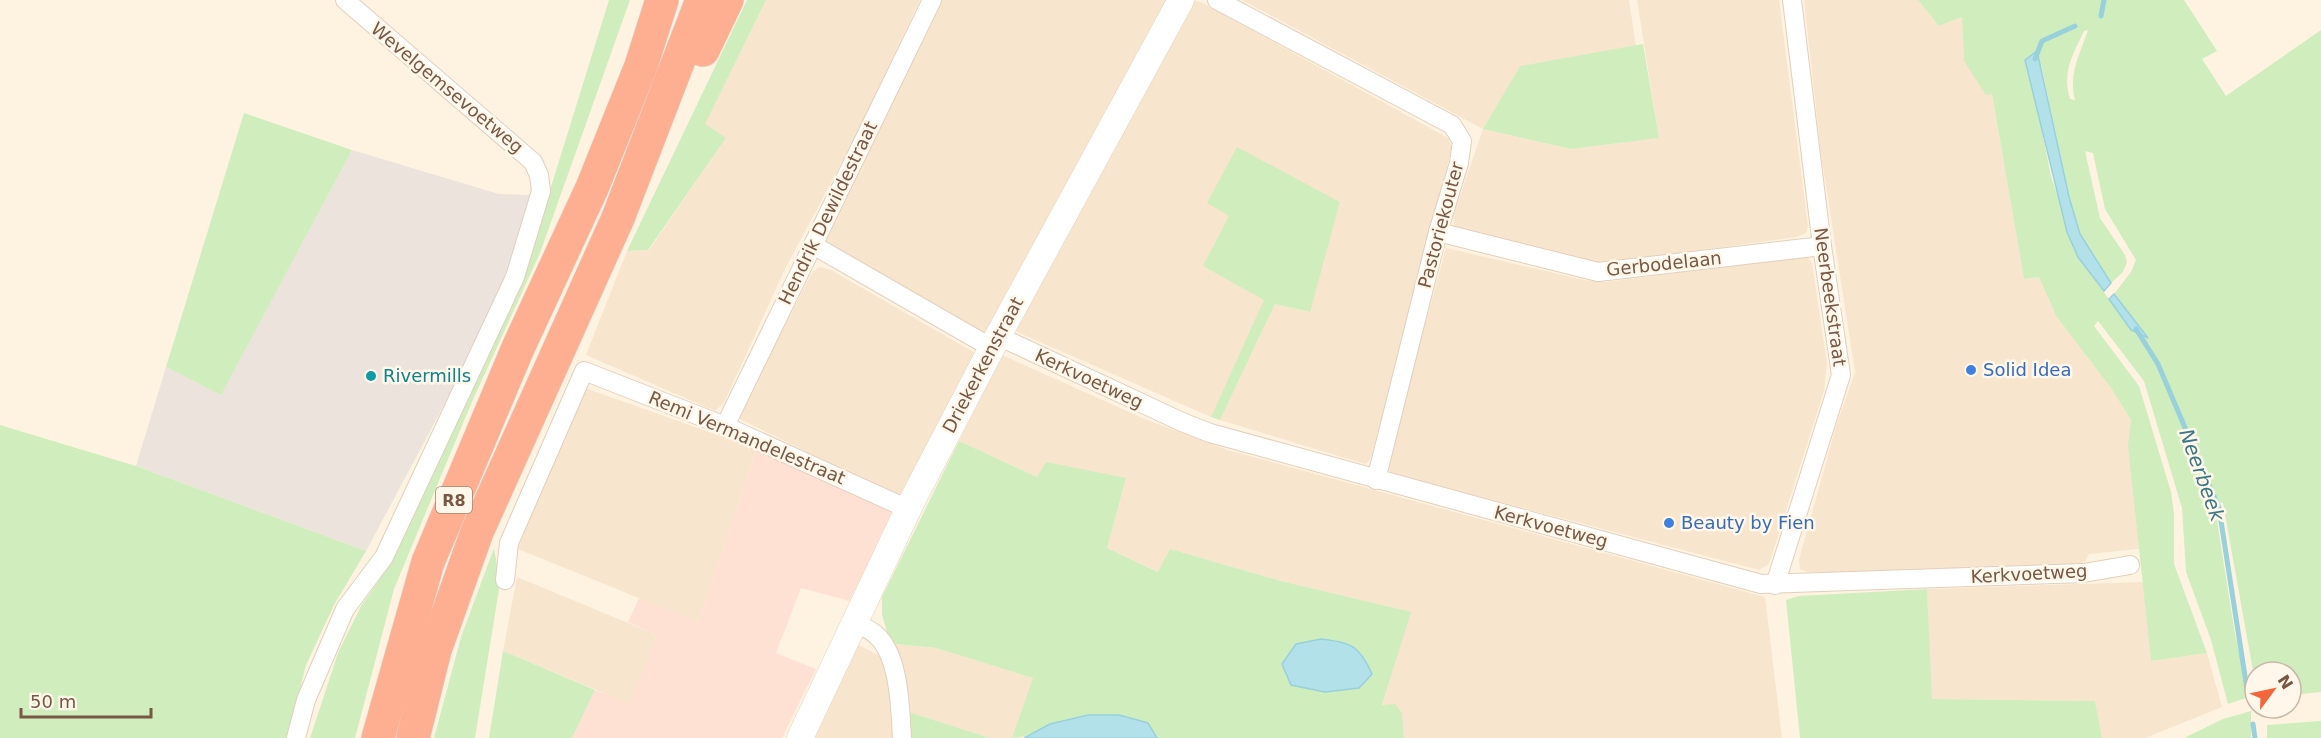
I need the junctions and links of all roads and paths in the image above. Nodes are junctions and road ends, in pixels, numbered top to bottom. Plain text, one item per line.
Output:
1 (345, 0) edge
2 (662, 0) edge
3 (702, 0) edge
4 (727, 0) edge
5 (932, 0) edge
6 (1180, 0) edge
7 (1217, 0) edge
8 (1792, 0) edge
9 (677, 70) junction
10 (1438, 232) junction
11 (813, 245) junction
12 (1822, 246) junction
13 (995, 342) junction
14 (725, 426) junction
15 (1376, 480) junction
16 (908, 509) junction
17 (2130, 565) dead end
18 (505, 580) dead end
19 (1775, 585) junction
20 (855, 622) junction
21 (296, 738) edge
22 (378, 738) edge
23 (413, 738) edge
24 (800, 738) edge
25 (902, 738) edge

1 - 21 street, Wevelgemsevoetweg
2 - 22 highway, R8
3 - 9 highway, R8
4 - 9 highway
5 - 11 street, Hendrik Dewildestraat
6 - 13 street, Driekerkenstraat
7 - 10 street, Pastoriekouter
8 - 12 street, Neerbeekstraat
9 - 23 highway, R8
10 - 12 street, Gerbodelaan
10 - 15 street, Pastoriekouter
11 - 13 street, Kerkvoetweg
11 - 14 street, Hendrik Dewildestraat
12 - 19 street, Neerbeekstraat
13 - 15 street, Kerkvoetweg
13 - 16 street, Driekerkenstraat
14 - 16 street, Remi Vermandelestraat
14 - 18 street, Remi Vermandelestraat
15 - 19 street, Kerkvoetweg
16 - 20 street, Driekerkenstraat
17 - 19 street, Kerkvoetweg
20 - 24 street, Driekerkenstraat
20 - 25 street

